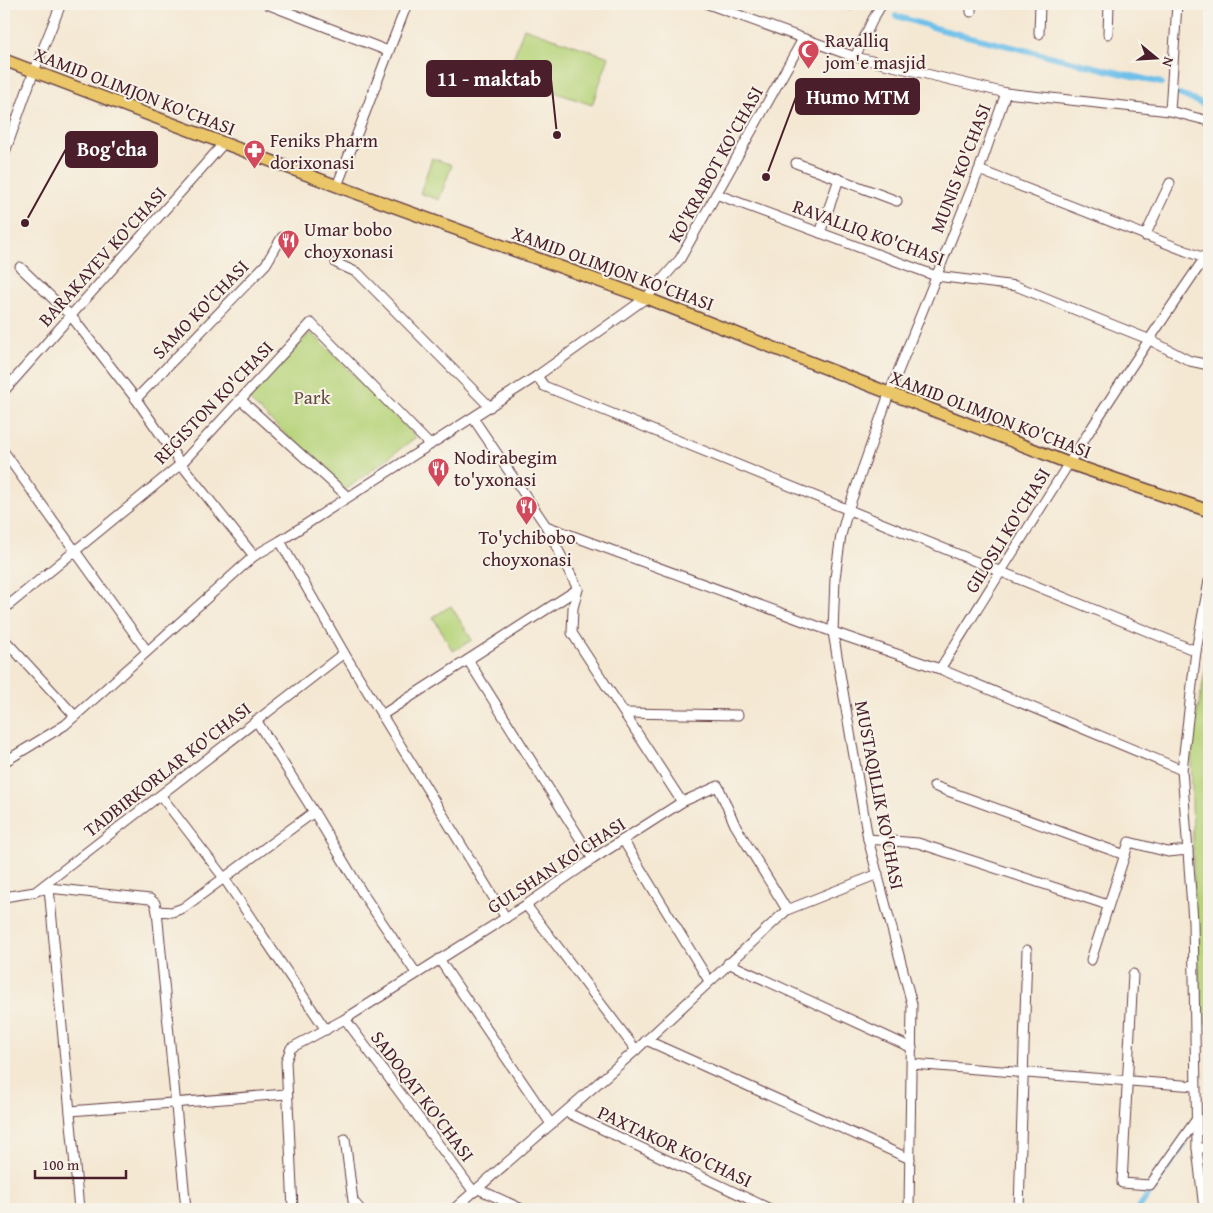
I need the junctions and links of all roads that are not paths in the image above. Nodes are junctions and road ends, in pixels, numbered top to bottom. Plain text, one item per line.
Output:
1 (61, 4) edge
2 (267, 4) edge
3 (407, 4) edge
4 (708, 4) edge
5 (882, 4) edge
6 (1040, 4) edge
7 (1110, 4) edge
8 (1177, 4) edge
9 (1039, 34) dead end
10 (1108, 34) dead end
11 (802, 39) junction
12 (388, 51) junction
13 (856, 56) junction
14 (4, 60) edge
15 (34, 71) junction
16 (1006, 93) junction
17 (1170, 111) junction
18 (1209, 121) edge
19 (224, 143) junction
20 (4, 155) edge
21 (796, 163) dead end
22 (979, 170) junction
23 (838, 179) junction
24 (1170, 182) dead end
25 (337, 186) junction
26 (716, 194) junction
27 (897, 201) dead end
28 (820, 233) junction
29 (1146, 236) junction
30 (282, 237) dead end
31 (1207, 260) edge
32 (336, 263) dead end
33 (20, 267) dead end
34 (936, 276) junction
35 (646, 298) junction
36 (71, 316) junction
37 (1148, 339) junction
38 (1209, 365) edge
39 (537, 376) junction
40 (4, 391) edge
41 (889, 394) junction
42 (136, 399) junction
43 (240, 400) junction
44 (490, 407) junction
45 (473, 418) junction
46 (430, 445) junction
47 (4, 452) edge
48 (1068, 463) junction
49 (181, 464) junction
50 (348, 497) junction
51 (848, 510) junction
52 (1209, 511) edge
53 (546, 526) junction
54 (280, 541) junction
55 (75, 550) junction
56 (254, 556) junction
57 (1001, 571) junction
58 (1209, 580) edge
59 (578, 589) junction
60 (4, 609) edge
61 (833, 632) junction
62 (4, 639) edge
63 (147, 651) junction
64 (1196, 651) junction
65 (344, 653) junction
66 (468, 660) junction
67 (940, 670) junction
68 (625, 713) junction
69 (382, 715) junction
70 (738, 715) dead end
71 (75, 716) junction
72 (256, 720) junction
73 (4, 762) edge
74 (1182, 770) junction
75 (934, 786) dead end
76 (161, 796) junction
77 (682, 802) junction
78 (314, 812) junction
79 (868, 839) junction
80 (623, 840) junction
81 (1188, 850) junction
82 (1125, 855) junction
83 (593, 859) junction
84 (878, 874) junction
85 (224, 878) junction
86 (49, 888) junction
87 (34, 892) junction
88 (4, 897) edge
89 (1108, 905) junction
90 (526, 906) junction
91 (787, 910) junction
92 (158, 911) junction
93 (506, 918) junction
94 (1027, 950) dead end
95 (439, 959) junction
96 (1091, 960) dead end
97 (728, 963) junction
98 (416, 973) junction
99 (1133, 974) dead end
100 (709, 981) junction
101 (345, 1019) junction
102 (326, 1030) junction
103 (646, 1040) junction
104 (912, 1048) junction
105 (636, 1050) junction
106 (912, 1064) junction
107 (1024, 1073) junction
108 (1127, 1081) junction
109 (1195, 1086) junction
110 (286, 1094) junction
111 (177, 1102) junction
112 (70, 1111) junction
113 (566, 1112) junction
114 (1196, 1120) junction
115 (551, 1124) junction
116 (345, 1139) dead end
117 (1197, 1148) junction
118 (1209, 1149) edge
119 (910, 1159) junction
120 (476, 1191) junction
121 (79, 1209) edge
122 (186, 1209) edge
123 (293, 1209) edge
124 (360, 1209) edge
125 (454, 1209) edge
126 (522, 1209) edge
127 (770, 1209) edge
128 (909, 1209) edge
129 (1019, 1209) edge
130 (1204, 1209) edge

1 - 15 street
2 - 12 street
3 - 12 street
4 - 11 street
5 - 13 street
6 - 9 street
7 - 10 street
8 - 17 street
11 - 13 street
11 - 26 street, KO'KRABOT KO'CHASI
12 - 25 street
13 - 16 street
14 - 15 main road, XAMID OLIMJON KO'CHASI
15 - 19 main road, XAMID OLIMJON KO'CHASI
15 - 20 street
16 - 17 street
16 - 22 street, MUNIS KO'CHASI
17 - 18 street
19 - 25 main road, XAMID OLIMJON KO'CHASI
19 - 36 street, BARAKAYEV KO'CHASI
21 - 23 street
22 - 29 street
22 - 34 street, MUNIS KO'CHASI
23 - 27 street
23 - 28 street
24 - 29 street
25 - 35 main road, XAMID OLIMJON KO'CHASI
26 - 28 street, RAVALLIQ KO'CHASI
26 - 35 street, KO'KRABOT KO'CHASI
28 - 34 street, RAVALLIQ KO'CHASI
29 - 31 street
30 - 42 street, SAMO KO'CHASI
31 - 37 street, GILOSLI KO'CHASI
32 - 44 street
33 - 36 street
34 - 37 street, RAVALLIQ KO'CHASI
34 - 41 street, MUNIS KO'CHASI
35 - 39 street, KO'KRABOT KO'CHASI
35 - 41 main road, XAMID OLIMJON KO'CHASI
36 - 40 street, BARAKAYEV KO'CHASI
36 - 42 street
37 - 38 street, RAVALLIQ KO'CHASI
37 - 48 street, GILOSLI KO'CHASI
39 - 44 street, KO'KRABOT KO'CHASI
39 - 51 street
41 - 48 main road, XAMID OLIMJON KO'CHASI
41 - 51 street, MUSTAQILLIK KO'CHASI
42 - 49 street
43 - 46 street, REGISTON KO'CHASI
43 - 49 street, REGISTON KO'CHASI
43 - 50 street
44 - 45 street, KO'KRABOT KO'CHASI
45 - 46 street, KO'KRABOT KO'CHASI
45 - 53 street
46 - 50 street, KO'KRABOT KO'CHASI
47 - 55 street
48 - 52 main road, XAMID OLIMJON KO'CHASI
48 - 57 street, GILOSLI KO'CHASI
49 - 55 street, REGISTON KO'CHASI
49 - 56 street
50 - 54 street, KO'KRABOT KO'CHASI
51 - 57 street
51 - 61 street, MUSTAQILLIK KO'CHASI
53 - 59 street
53 - 61 street
54 - 56 street, KO'KRABOT KO'CHASI
54 - 65 street
55 - 60 street, REGISTON KO'CHASI
55 - 63 street
56 - 63 street, KO'KRABOT KO'CHASI
57 - 64 street
57 - 67 street, GILOSLI KO'CHASI
58 - 64 street
59 - 66 street
59 - 68 street
61 - 67 street
61 - 79 street, MUSTAQILLIK KO'CHASI
62 - 71 street
63 - 71 street, KO'KRABOT KO'CHASI
64 - 74 street
65 - 69 street
65 - 72 street, TADBIRKORLAR KO'CHASI
66 - 69 street
66 - 83 street
67 - 74 street
68 - 70 street
68 - 77 street
69 - 93 street
71 - 73 street, KO'KRABOT KO'CHASI
72 - 76 street, TADBIRKORLAR KO'CHASI
72 - 78 street
74 - 81 street
75 - 82 street
76 - 85 street
76 - 87 street, TADBIRKORLAR KO'CHASI
77 - 80 street, GULSHAN KO'CHASI
77 - 91 street, GULSHAN KO'CHASI
78 - 85 street
78 - 98 street
79 - 84 street, MUSTAQILLIK KO'CHASI
79 - 89 street
80 - 83 street, GULSHAN KO'CHASI
80 - 100 street
81 - 82 street
81 - 109 street
82 - 89 street
83 - 90 street, GULSHAN KO'CHASI
84 - 91 street
84 - 104 street, MUSTAQILLIK KO'CHASI
85 - 92 street
85 - 102 street
86 - 87 street
86 - 92 street
86 - 112 street
87 - 88 street, TADBIRKORLAR KO'CHASI
89 - 96 street
90 - 93 street, GULSHAN KO'CHASI
90 - 105 street
91 - 97 street
92 - 111 street
93 - 95 street, GULSHAN KO'CHASI
94 - 107 street
95 - 98 street, GULSHAN KO'CHASI
95 - 115 street
97 - 100 street
97 - 104 street
98 - 101 street, GULSHAN KO'CHASI
99 - 108 street
100 - 103 street
101 - 102 street, GULSHAN KO'CHASI
101 - 120 street, SADOQAT KO'CHASI
102 - 110 street, GULSHAN KO'CHASI
103 - 105 street
103 - 119 street
104 - 106 street, MUSTAQILLIK KO'CHASI
105 - 113 street
106 - 107 street
106 - 119 street, MUSTAQILLIK KO'CHASI
107 - 108 street
107 - 129 street
108 - 109 street
108 - 114 street
109 - 114 street
110 - 111 street
110 - 123 street
111 - 112 street
111 - 122 street
112 - 121 street
113 - 115 street
113 - 127 street, PAXTAKOR KO'CHASI
114 - 117 street
115 - 120 street
116 - 124 street
117 - 118 street
117 - 130 street
119 - 128 street, MUSTAQILLIK KO'CHASI
120 - 125 street
120 - 126 street

